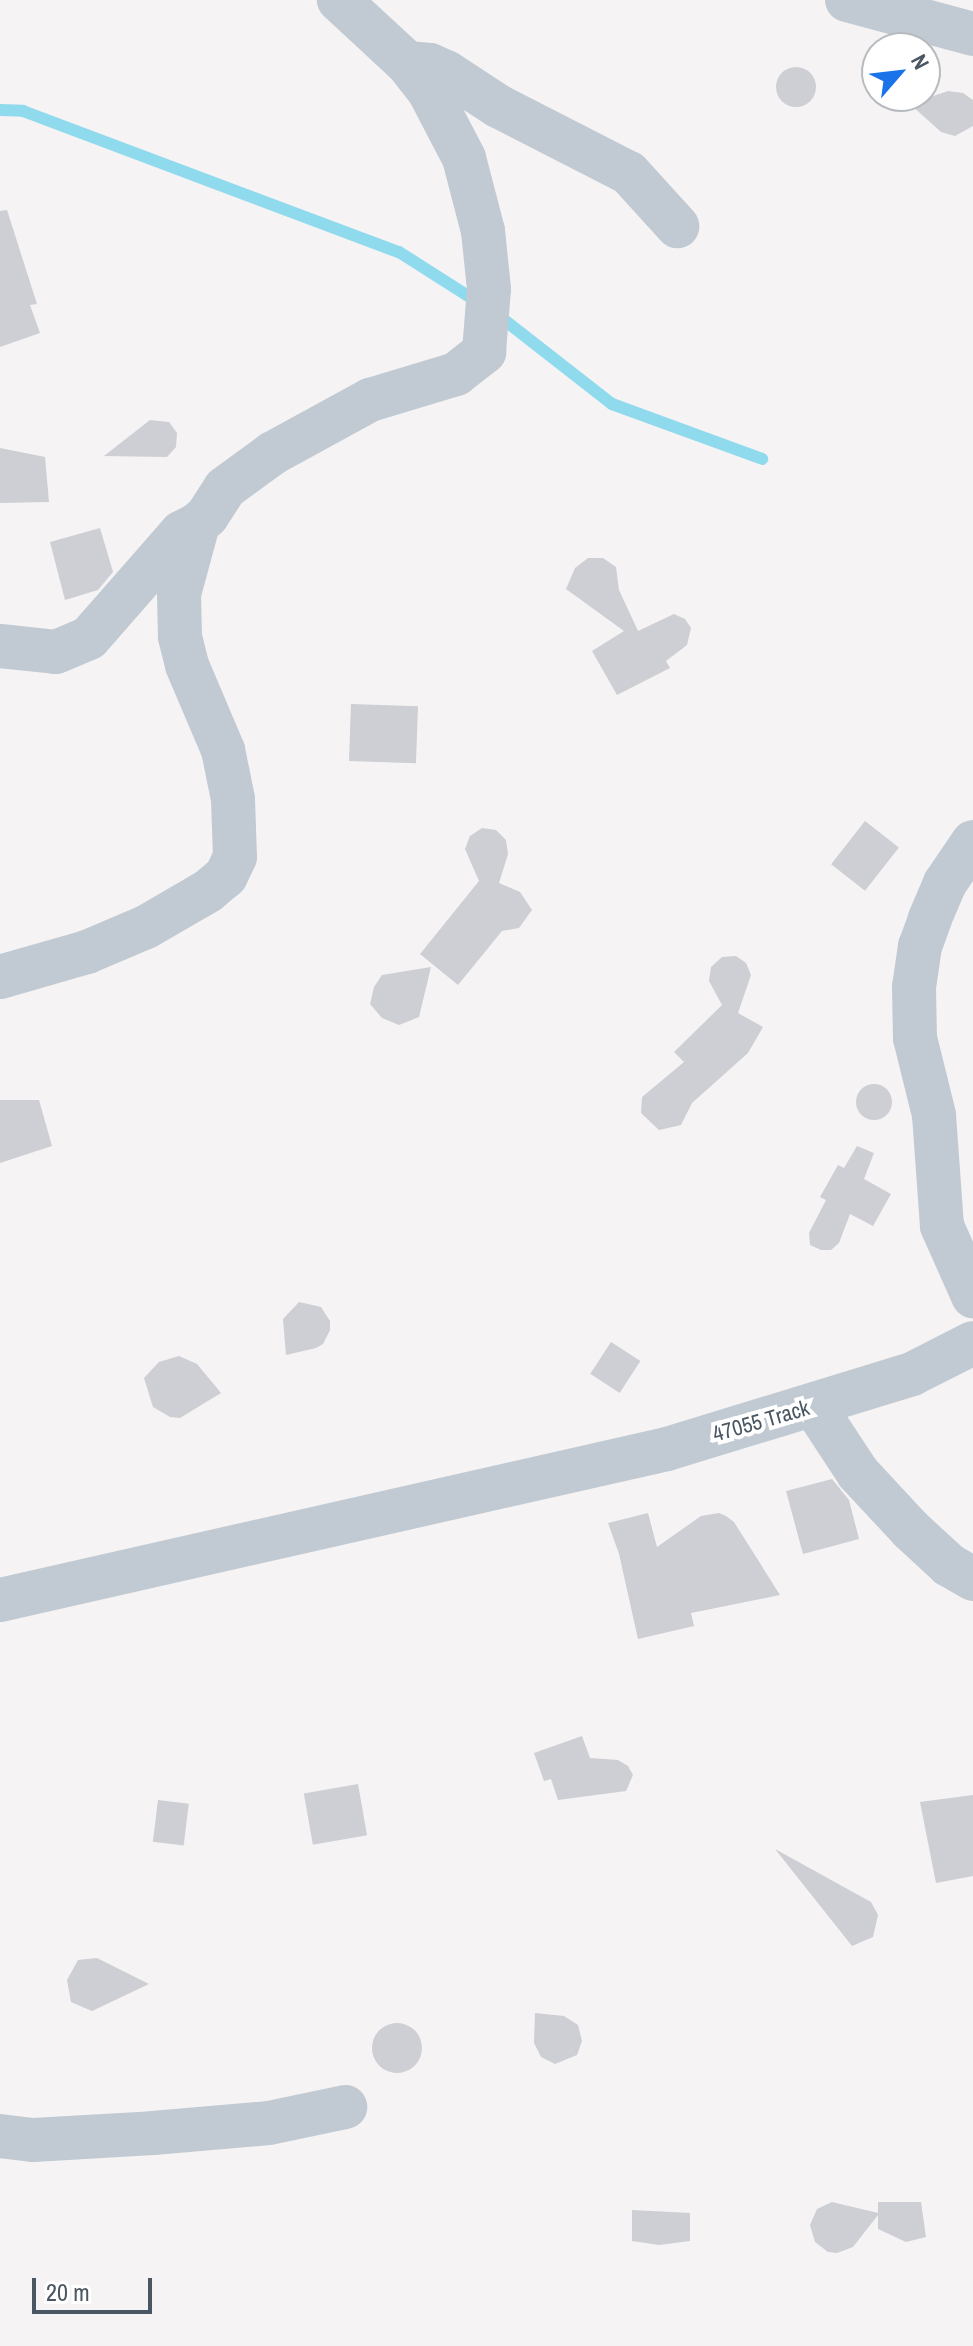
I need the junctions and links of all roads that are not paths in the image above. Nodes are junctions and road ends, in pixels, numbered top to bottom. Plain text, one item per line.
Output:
1 (339, 0) edge
2 (847, 0) edge
3 (973, 34) edge
4 (407, 63) junction
5 (677, 226) dead end
6 (198, 524) junction
7 (0, 646) edge
8 (973, 842) edge
9 (0, 977) edge
10 (973, 1296) edge
11 (973, 1343) edge
12 (814, 1406) junction
13 (973, 1579) edge
14 (0, 1600) edge
15 (345, 2107) dead end
16 (0, 2136) edge

1 - 4 street
2 - 3 street
4 - 5 street
4 - 6 street
6 - 7 street
6 - 9 street
8 - 10 street
11 - 12 street, 47055 Track
12 - 13 street
12 - 14 street, 47055 Track
15 - 16 street

